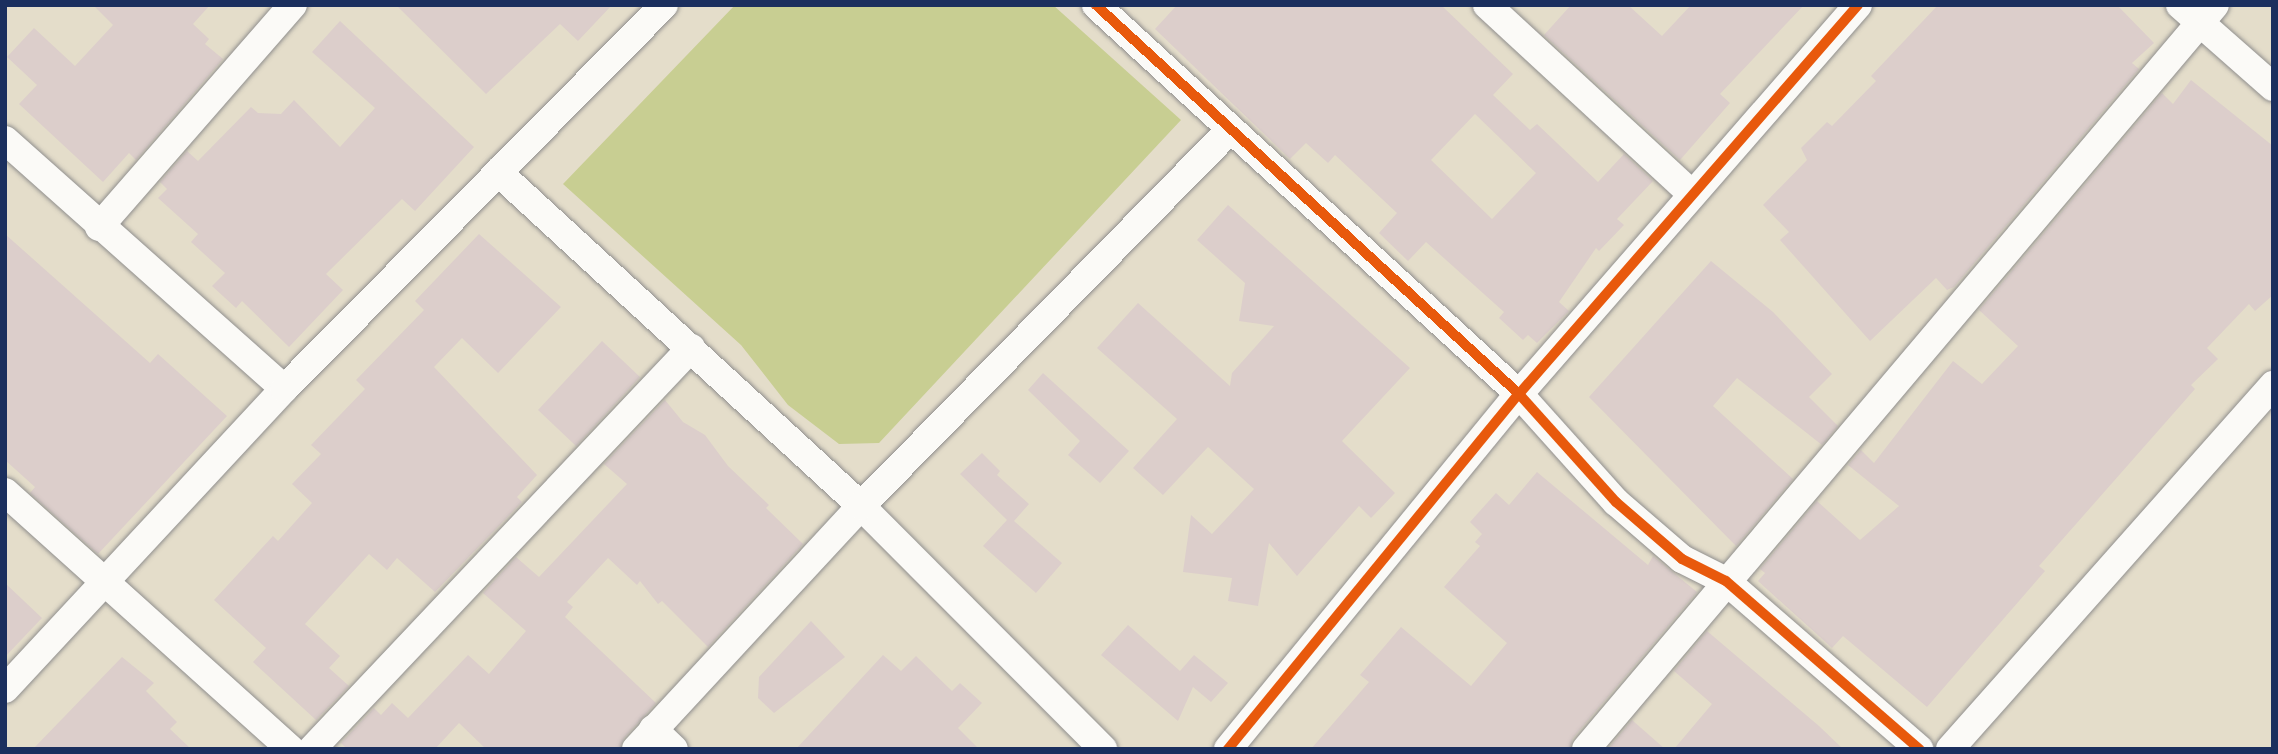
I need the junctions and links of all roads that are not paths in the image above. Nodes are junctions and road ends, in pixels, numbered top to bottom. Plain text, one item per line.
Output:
1 (664, 5) edge
2 (1487, 5) edge
3 (1858, 5) edge
4 (285, 8) edge
5 (1112, 10) edge
6 (2198, 11) edge
7 (2273, 87) edge
8 (1230, 130) junction
9 (5, 140) edge
10 (499, 172) junction
11 (1690, 193) junction
12 (99, 227) junction
13 (691, 348) junction
14 (2273, 385) edge
15 (284, 389) junction
16 (1519, 394) junction
17 (5, 492) edge
18 (861, 506) junction
19 (104, 580) junction
20 (1726, 581) junction
21 (5, 689) edge
22 (645, 739) edge
23 (290, 749) edge
24 (312, 749) edge
25 (674, 749) edge
26 (1103, 749) edge
27 (1228, 749) edge
28 (1586, 749) edge
29 (1919, 749) edge
30 (1950, 749) edge

1 - 10 street
2 - 11 street
3 - 11 street
4 - 12 street
5 - 8 street
6 - 7 street
6 - 20 street
8 - 16 street
8 - 18 street
9 - 12 street
10 - 13 street
10 - 15 street
11 - 16 street
12 - 15 street
13 - 18 street
13 - 24 street
14 - 30 street
15 - 19 street
16 - 20 street
16 - 27 street
17 - 19 street
18 - 22 street
18 - 26 street
19 - 21 street
19 - 23 street
20 - 28 street
20 - 29 street
22 - 25 street

